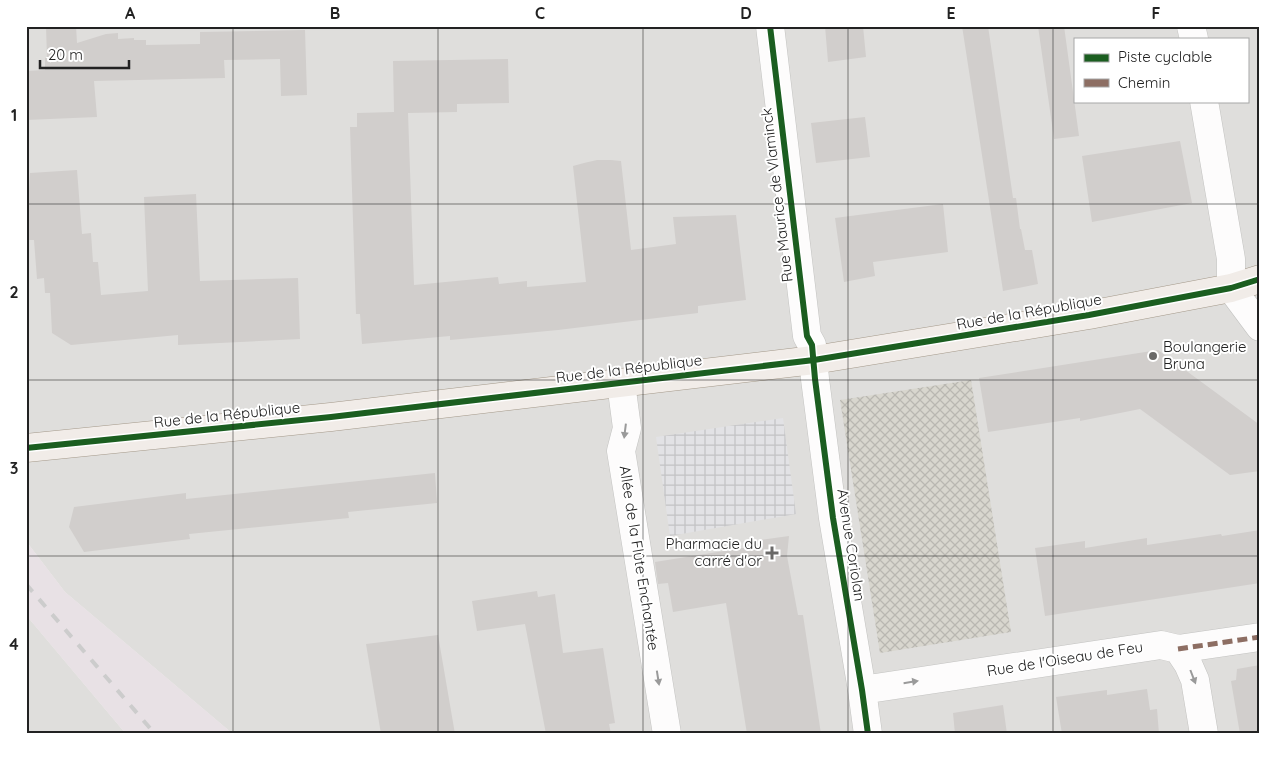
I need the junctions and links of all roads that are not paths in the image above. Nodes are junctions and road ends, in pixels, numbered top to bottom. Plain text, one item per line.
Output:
1 (770, 26) edge
2 (1204, 102) edge
3 (1260, 279) edge
4 (1231, 288) junction
5 (1260, 327) edge
6 (814, 360) junction
7 (620, 383) junction
8 (26, 448) edge
9 (1260, 637) edge
10 (1178, 649) junction
11 (862, 690) junction
12 (667, 734) edge
13 (868, 734) edge
14 (1204, 734) edge

1 - 6 street, Rue Maurice de Vlaminck
2 - 4 street
3 - 4 main road, Rue de la République
4 - 5 street
4 - 6 main road, Rue de la République
6 - 7 main road, Rue de la République
6 - 11 street, Avenue Coriolan
7 - 8 main road, Rue de la République
7 -> 12 street, Allée de la Flûte Enchantée
9 - 10 street, Rue de l'Oiseau de Feu
11 -> 10 street, Rue de l'Oiseau de Feu
10 -> 14 street
11 - 13 street, Avenue Coriolan

